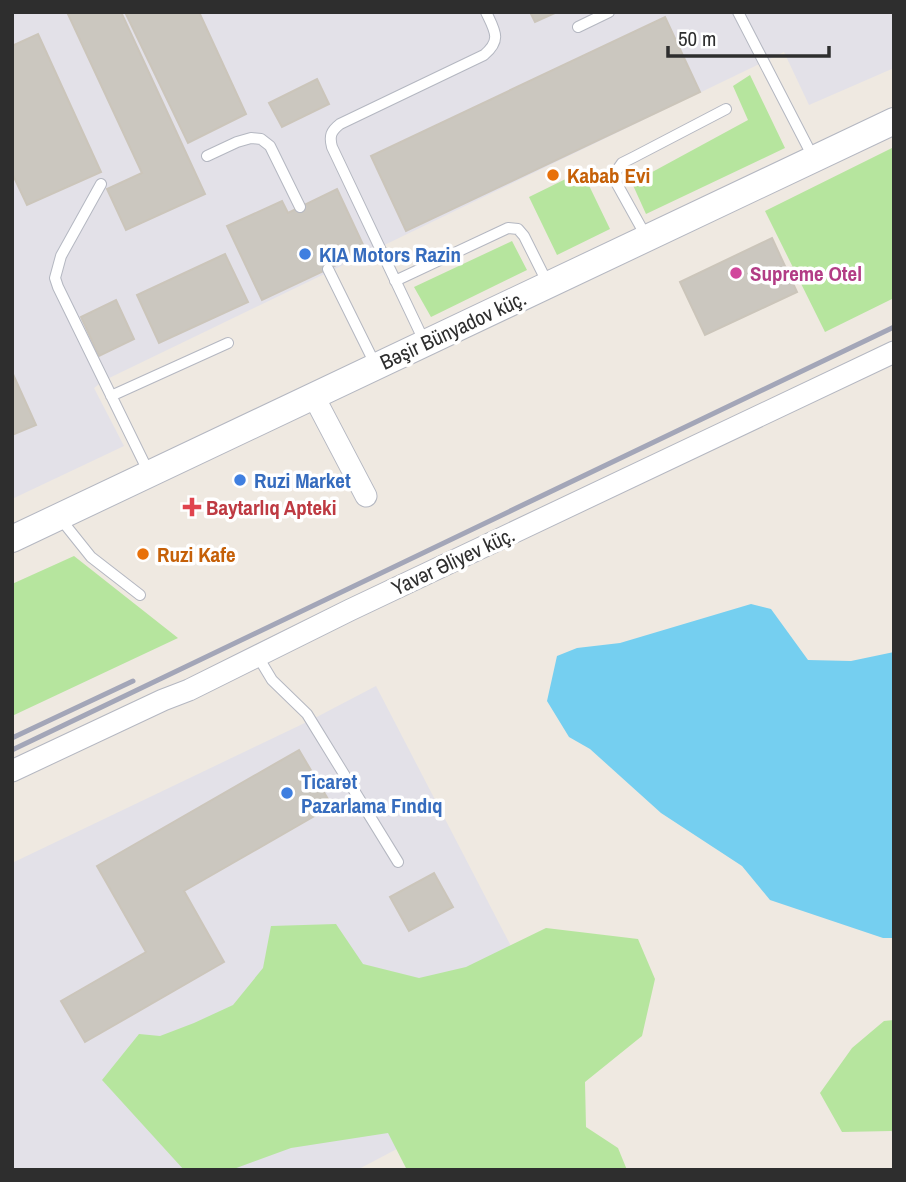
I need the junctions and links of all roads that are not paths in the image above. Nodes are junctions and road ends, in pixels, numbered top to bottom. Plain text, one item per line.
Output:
1 (486, 12) edge
2 (609, 12) edge
3 (738, 12) edge
4 (578, 27) dead end
5 (726, 109) dead end
6 (894, 121) edge
7 (207, 156) dead end
8 (814, 159) junction
9 (101, 184) dead end
10 (300, 207) dead end
11 (647, 238) junction
12 (328, 269) dead end
13 (395, 281) junction
14 (548, 284) junction
15 (228, 343) dead end
16 (425, 343) junction
17 (894, 352) edge
18 (376, 366) junction
19 (111, 396) junction
20 (313, 396) junction
21 (149, 473) junction
22 (366, 496) dead end
23 (58, 517) junction
24 (12, 539) edge
25 (139, 595) dead end
26 (257, 655) junction
27 (12, 771) edge
28 (398, 862) dead end

1 - 13 lane
2 - 4 lane
3 - 8 lane
5 - 11 lane
6 - 8 street, Bəşir Bünyadov küç.
7 - 10 lane
8 - 11 street, Bəşir Bünyadov küç.
9 - 19 lane
11 - 14 street, Bəşir Bünyadov küç.
12 - 18 lane
13 - 14 lane
13 - 16 lane
14 - 16 street, Bəşir Bünyadov küç.
15 - 19 lane
16 - 18 street, Bəşir Bünyadov küç.
17 - 26 street, Yavər Əliyev küç.
18 - 20 street, Bəşir Bünyadov küç.
19 - 21 lane
20 - 21 street, Bəşir Bünyadov küç.
20 - 22 street
21 - 23 street, Bəşir Bünyadov küç.
23 - 24 street, Bəşir Bünyadov küç.
23 - 25 lane
26 - 27 street, Yavər Əliyev küç.
26 - 28 lane

